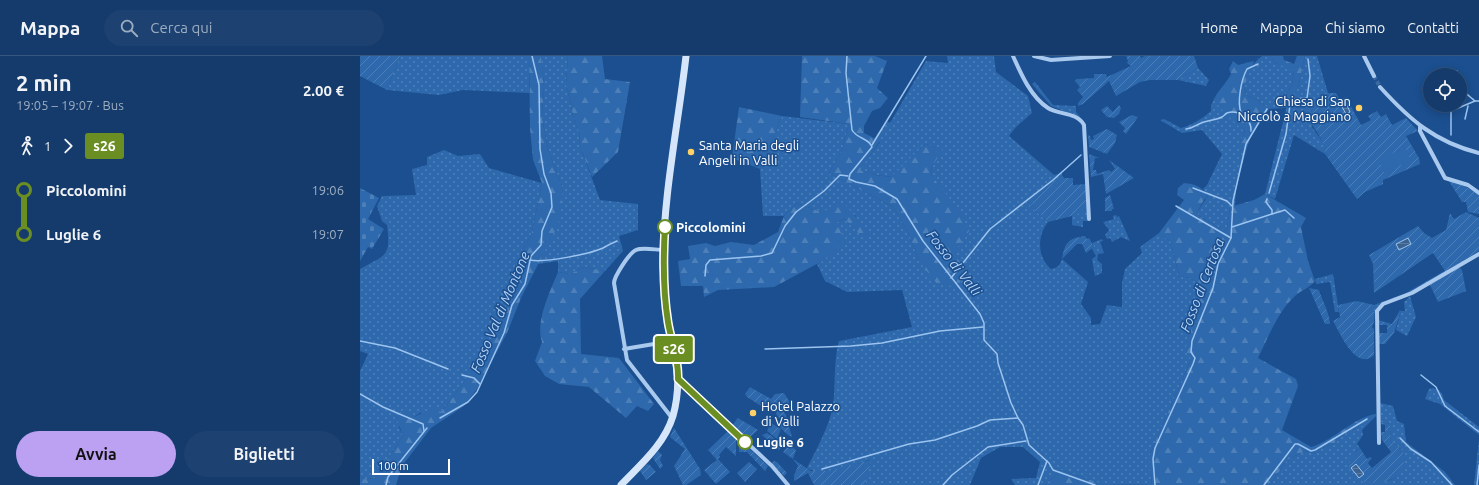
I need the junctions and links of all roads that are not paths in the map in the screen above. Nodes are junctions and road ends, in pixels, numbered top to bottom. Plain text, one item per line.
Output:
1 (686, 56) edge
2 (1013, 56) edge
3 (1034, 56) edge
4 (1110, 56) edge
5 (1364, 56) edge
6 (1374, 76) tunnel mouth
7 (1380, 87) tunnel mouth
8 (1420, 127) junction
9 (1479, 153) edge
10 (1479, 193) edge
11 (1089, 219) dead end
12 (664, 250) junction
13 (1479, 254) edge
14 (672, 342) junction
15 (624, 349) junction
16 (678, 379) junction
17 (672, 418) junction
18 (1378, 443) dead end
19 (621, 485) edge
20 (788, 485) edge

1 - 12 main road
2 - 11 street
3 - 4 street
5 - 6 street
7 - 8 street
8 - 9 street
8 - 10 street
12 - 14 main road
12 - 15 street
13 - 18 street
14 - 15 street
14 - 16 main road
15 - 17 street
16 - 17 main road
16 - 20 street
17 - 19 main road

